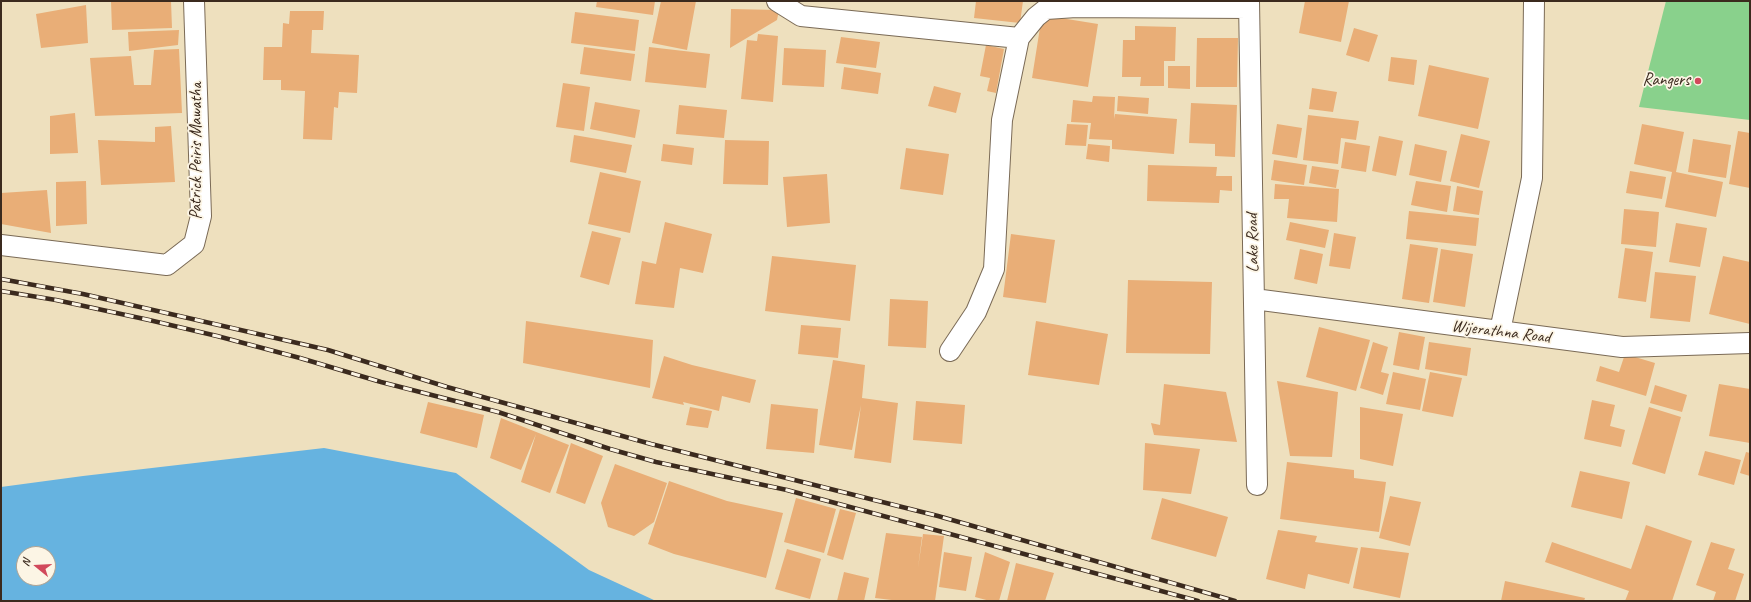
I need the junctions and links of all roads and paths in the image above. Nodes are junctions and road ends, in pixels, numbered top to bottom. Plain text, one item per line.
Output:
1 (194, 1) edge
2 (777, 1) edge
3 (1534, 1) edge
4 (1249, 4) edge
5 (1020, 38) junction
6 (1, 245) edge
7 (1254, 299) junction
8 (1500, 332) junction
9 (1750, 343) edge
10 (950, 351) dead end
11 (1257, 485) dead end

1 - 6 street, Patrick Peiris Mawatha
2 - 5 street
3 - 8 street
4 - 5 street
4 - 7 street, Lake Road
5 - 10 street
7 - 8 street, Wijerathna Road
7 - 11 street, Lake Road
8 - 9 street, Wijerathna Road

